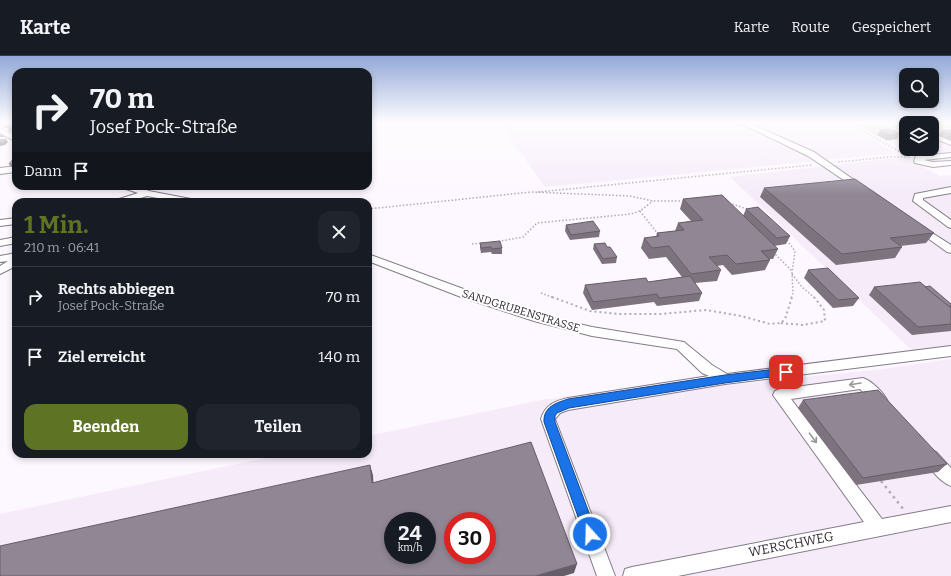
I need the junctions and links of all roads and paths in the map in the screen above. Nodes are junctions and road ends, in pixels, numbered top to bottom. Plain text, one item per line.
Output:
1 (796, 147) edge
2 (891, 147) edge
3 (951, 155) edge
4 (908, 157) junction
5 (918, 161) junction
6 (827, 163) junction
7 (951, 163) edge
8 (12, 170) edge
9 (0, 171) edge
10 (138, 190) edge
11 (951, 190) edge
12 (532, 192) junction
13 (147, 193) junction
14 (873, 195) edge
15 (131, 198) edge
16 (174, 198) edge
17 (692, 201) edge
18 (653, 202) junction
19 (728, 207) edge
20 (372, 209) edge
21 (750, 210) edge
22 (640, 211) junction
23 (12, 221) edge
24 (0, 223) edge
25 (912, 223) edge
26 (951, 224) edge
27 (783, 236) edge
28 (662, 239) edge
29 (12, 241) edge
30 (489, 242) edge
31 (0, 243) edge
32 (483, 243) edge
33 (472, 244) dead end
34 (771, 249) edge
35 (951, 250) edge
36 (12, 257) edge
37 (0, 259) edge
38 (372, 259) edge
39 (12, 264) edge
40 (0, 272) edge
41 (792, 272) junction
42 (541, 293) dead end
43 (781, 323) junction
44 (951, 351) edge
45 (725, 379) junction
46 (889, 411) edge
47 (920, 444) edge
48 (951, 478) edge
49 (881, 481) edge
50 (951, 514) edge
51 (912, 521) junction
52 (878, 527) junction
53 (606, 576) edge
54 (632, 576) edge

1 - 6 street
2 - 4 path
3 - 5 street
4 - 5 path
4 - 6 path
5 - 7 street
6 - 12 path
6 - 14 street
8 - 9 street
10 - 13 street
11 - 26 street
12 - 18 path
12 - 20 path
13 - 15 street
13 - 16 street
17 - 18 path
18 - 22 path
19 - 21 path
22 - 28 path
22 - 30 path
23 - 24 street
25 - 35 street
27 - 41 path
29 - 31 street
32 - 33 path
34 - 41 path
36 - 37 street
38 - 45 street, SANDGRUBENSTRASSE
39 - 40 street
41 - 43 path
41 - 43 path
42 - 43 path
44 - 45 street
45 - 53 street
46 -> 52 street
47 - 48 street
49 - 51 path
50 - 51 street, WERSCHWEG
51 - 52 street, WERSCHWEG
52 - 54 street, WERSCHWEG

